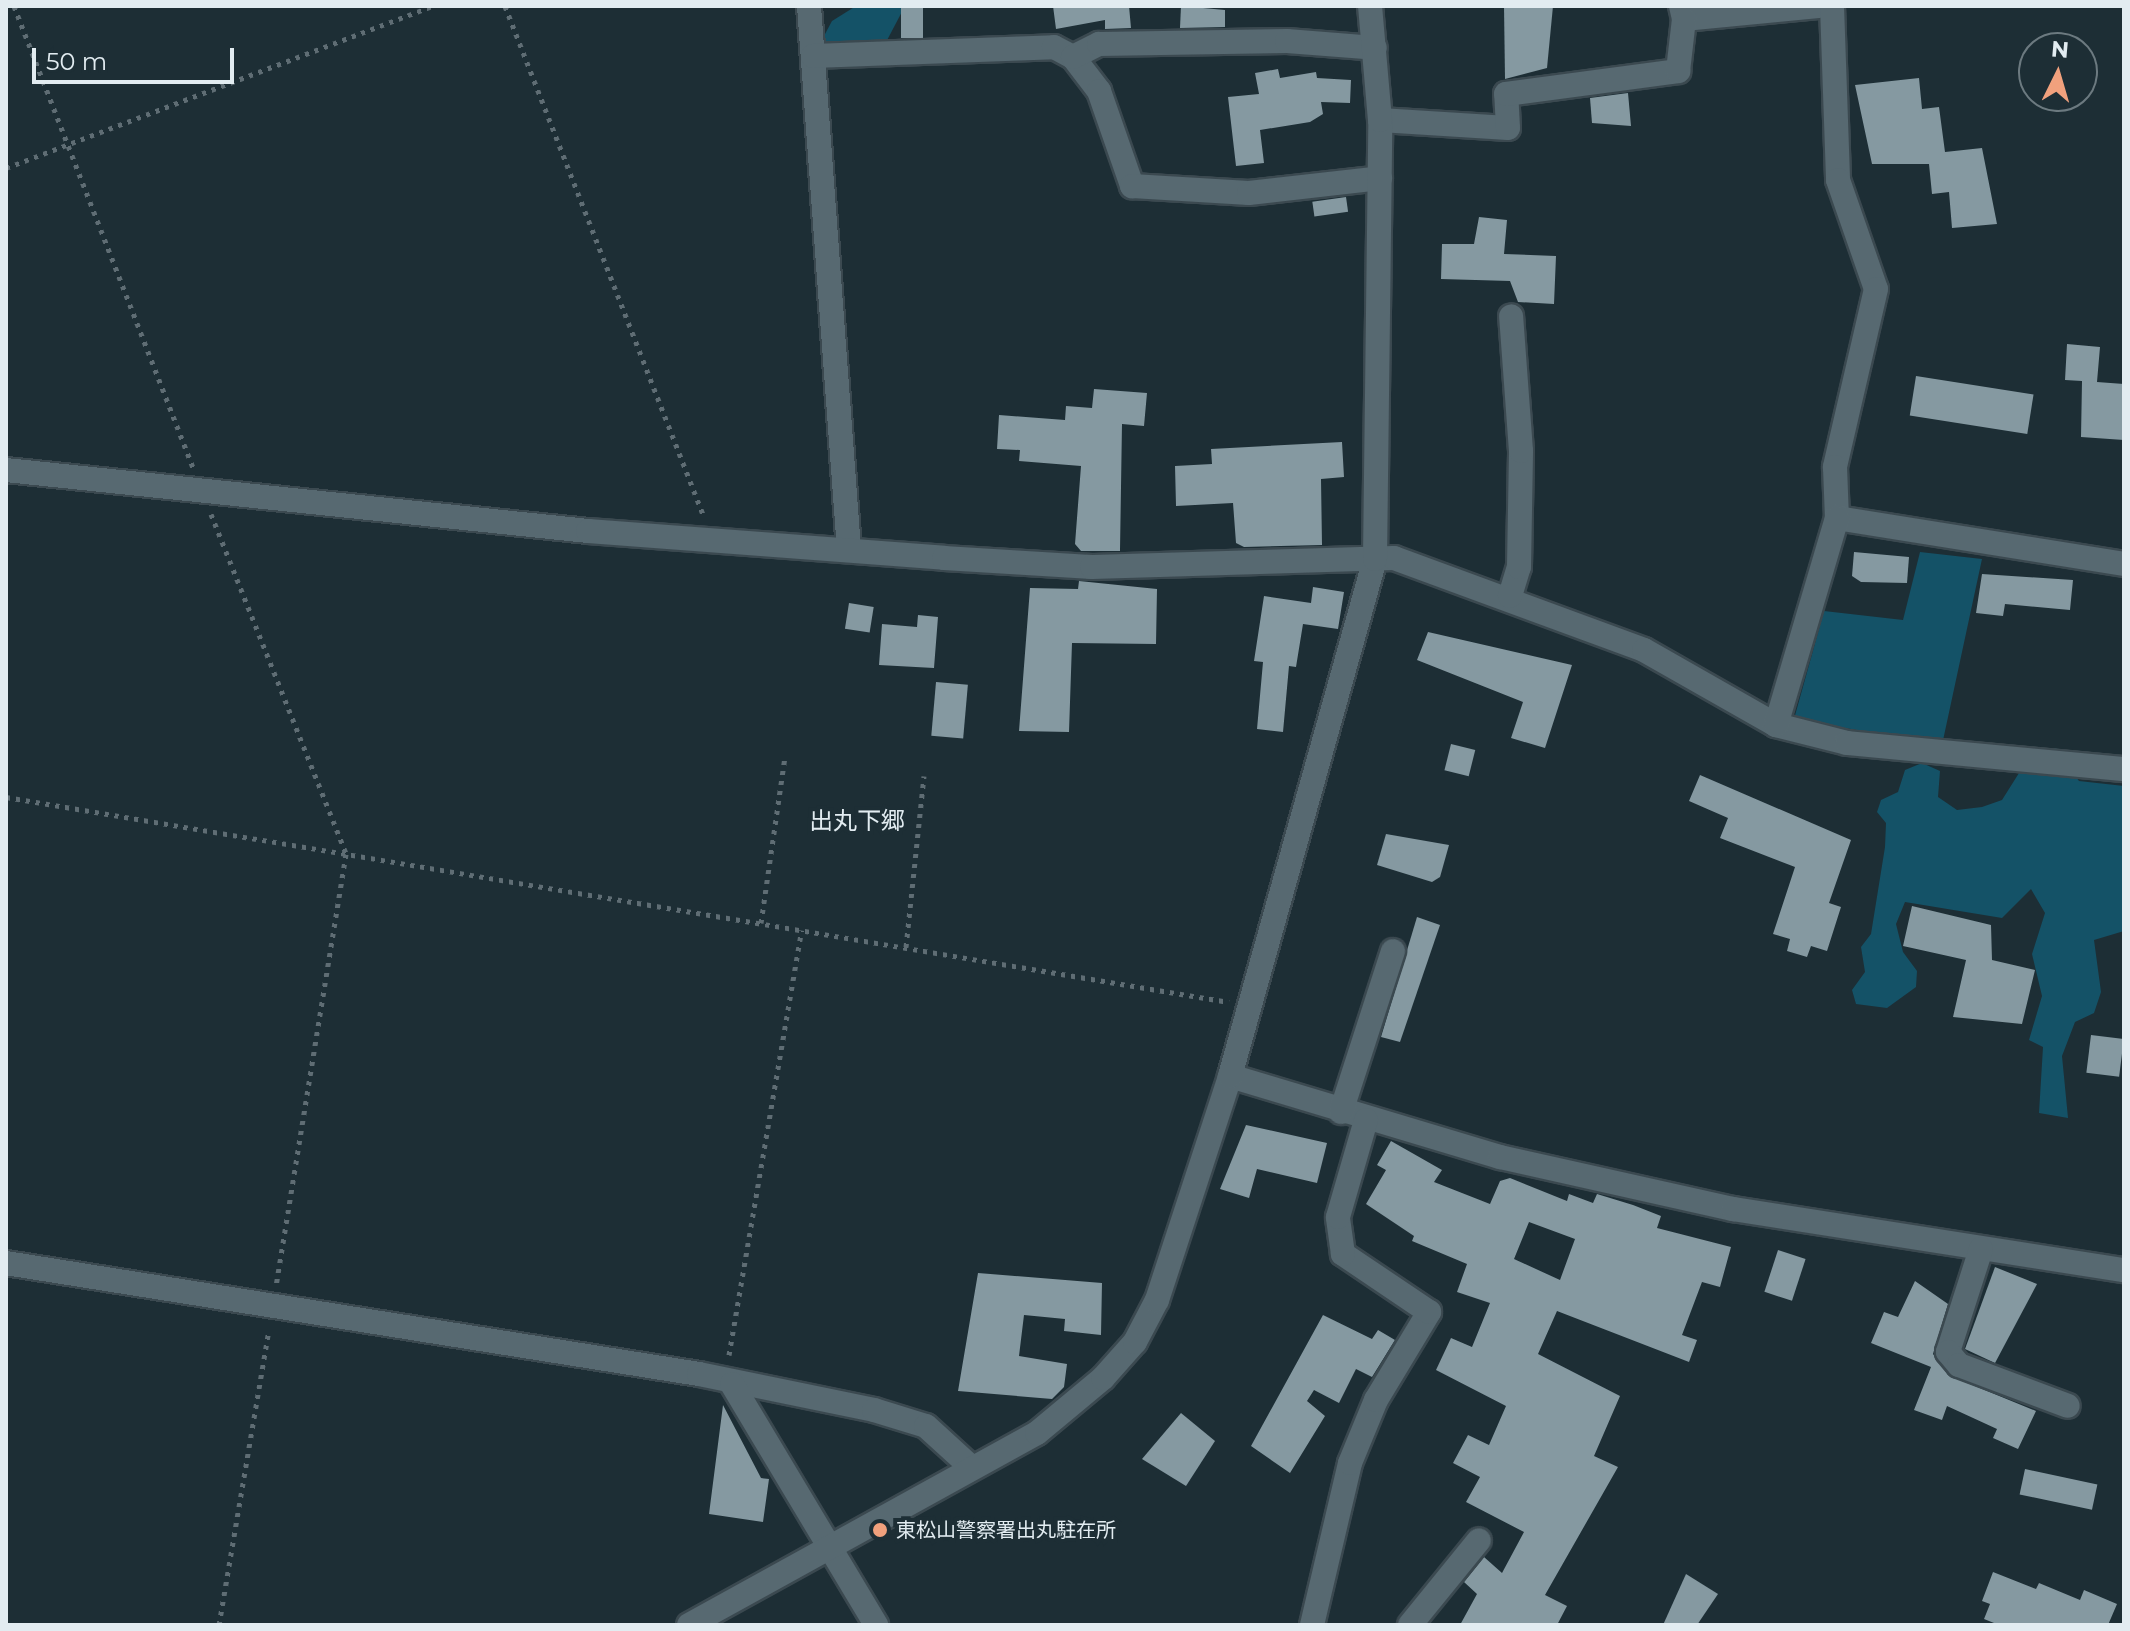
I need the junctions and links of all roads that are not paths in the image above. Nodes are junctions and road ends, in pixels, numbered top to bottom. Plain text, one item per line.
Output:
1 (809, 6) edge
2 (1370, 6) edge
3 (1818, 6) edge
4 (1832, 6) edge
5 (1682, 13) edge
6 (1375, 48) junction
7 (813, 56) junction
8 (1073, 57) junction
9 (1380, 120) junction
10 (1380, 178) junction
11 (1511, 316) dead end
12 (6, 470) edge
13 (1837, 518) junction
14 (849, 550) junction
15 (1375, 559) junction
16 (2124, 564) edge
17 (1510, 596) junction
18 (1776, 725) junction
19 (2124, 769) edge
20 (1393, 951) dead end
21 (1230, 1076) junction
22 (1341, 1112) junction
23 (1366, 1120) junction
24 (1981, 1249) junction
25 (6, 1263) edge
26 (2124, 1270) edge
27 (728, 1382) junction
28 (2068, 1406) dead end
29 (971, 1467) junction
30 (1479, 1540) dead end
31 (829, 1552) junction
32 (689, 1625) edge
33 (876, 1625) edge
34 (1312, 1625) edge
35 (1410, 1625) edge

1 - 7 street
2 - 6 street
3 - 5 street
4 - 13 street
5 - 9 street
6 - 8 street
6 - 9 street
7 - 8 street
7 - 14 street
8 - 10 street
9 - 10 street
10 - 15 street
11 - 17 street
12 - 14 street
13 - 16 street
13 - 18 street
14 - 15 street
15 - 17 street
15 - 21 street
17 - 18 street
18 - 19 street
20 - 22 street
21 - 22 street
21 - 29 street
22 - 23 street
23 - 24 street
23 - 34 street
24 - 26 street
24 - 28 street
25 - 27 street
27 - 29 street
27 - 31 street
29 - 31 street
30 - 35 street
31 - 32 street
31 - 33 street

